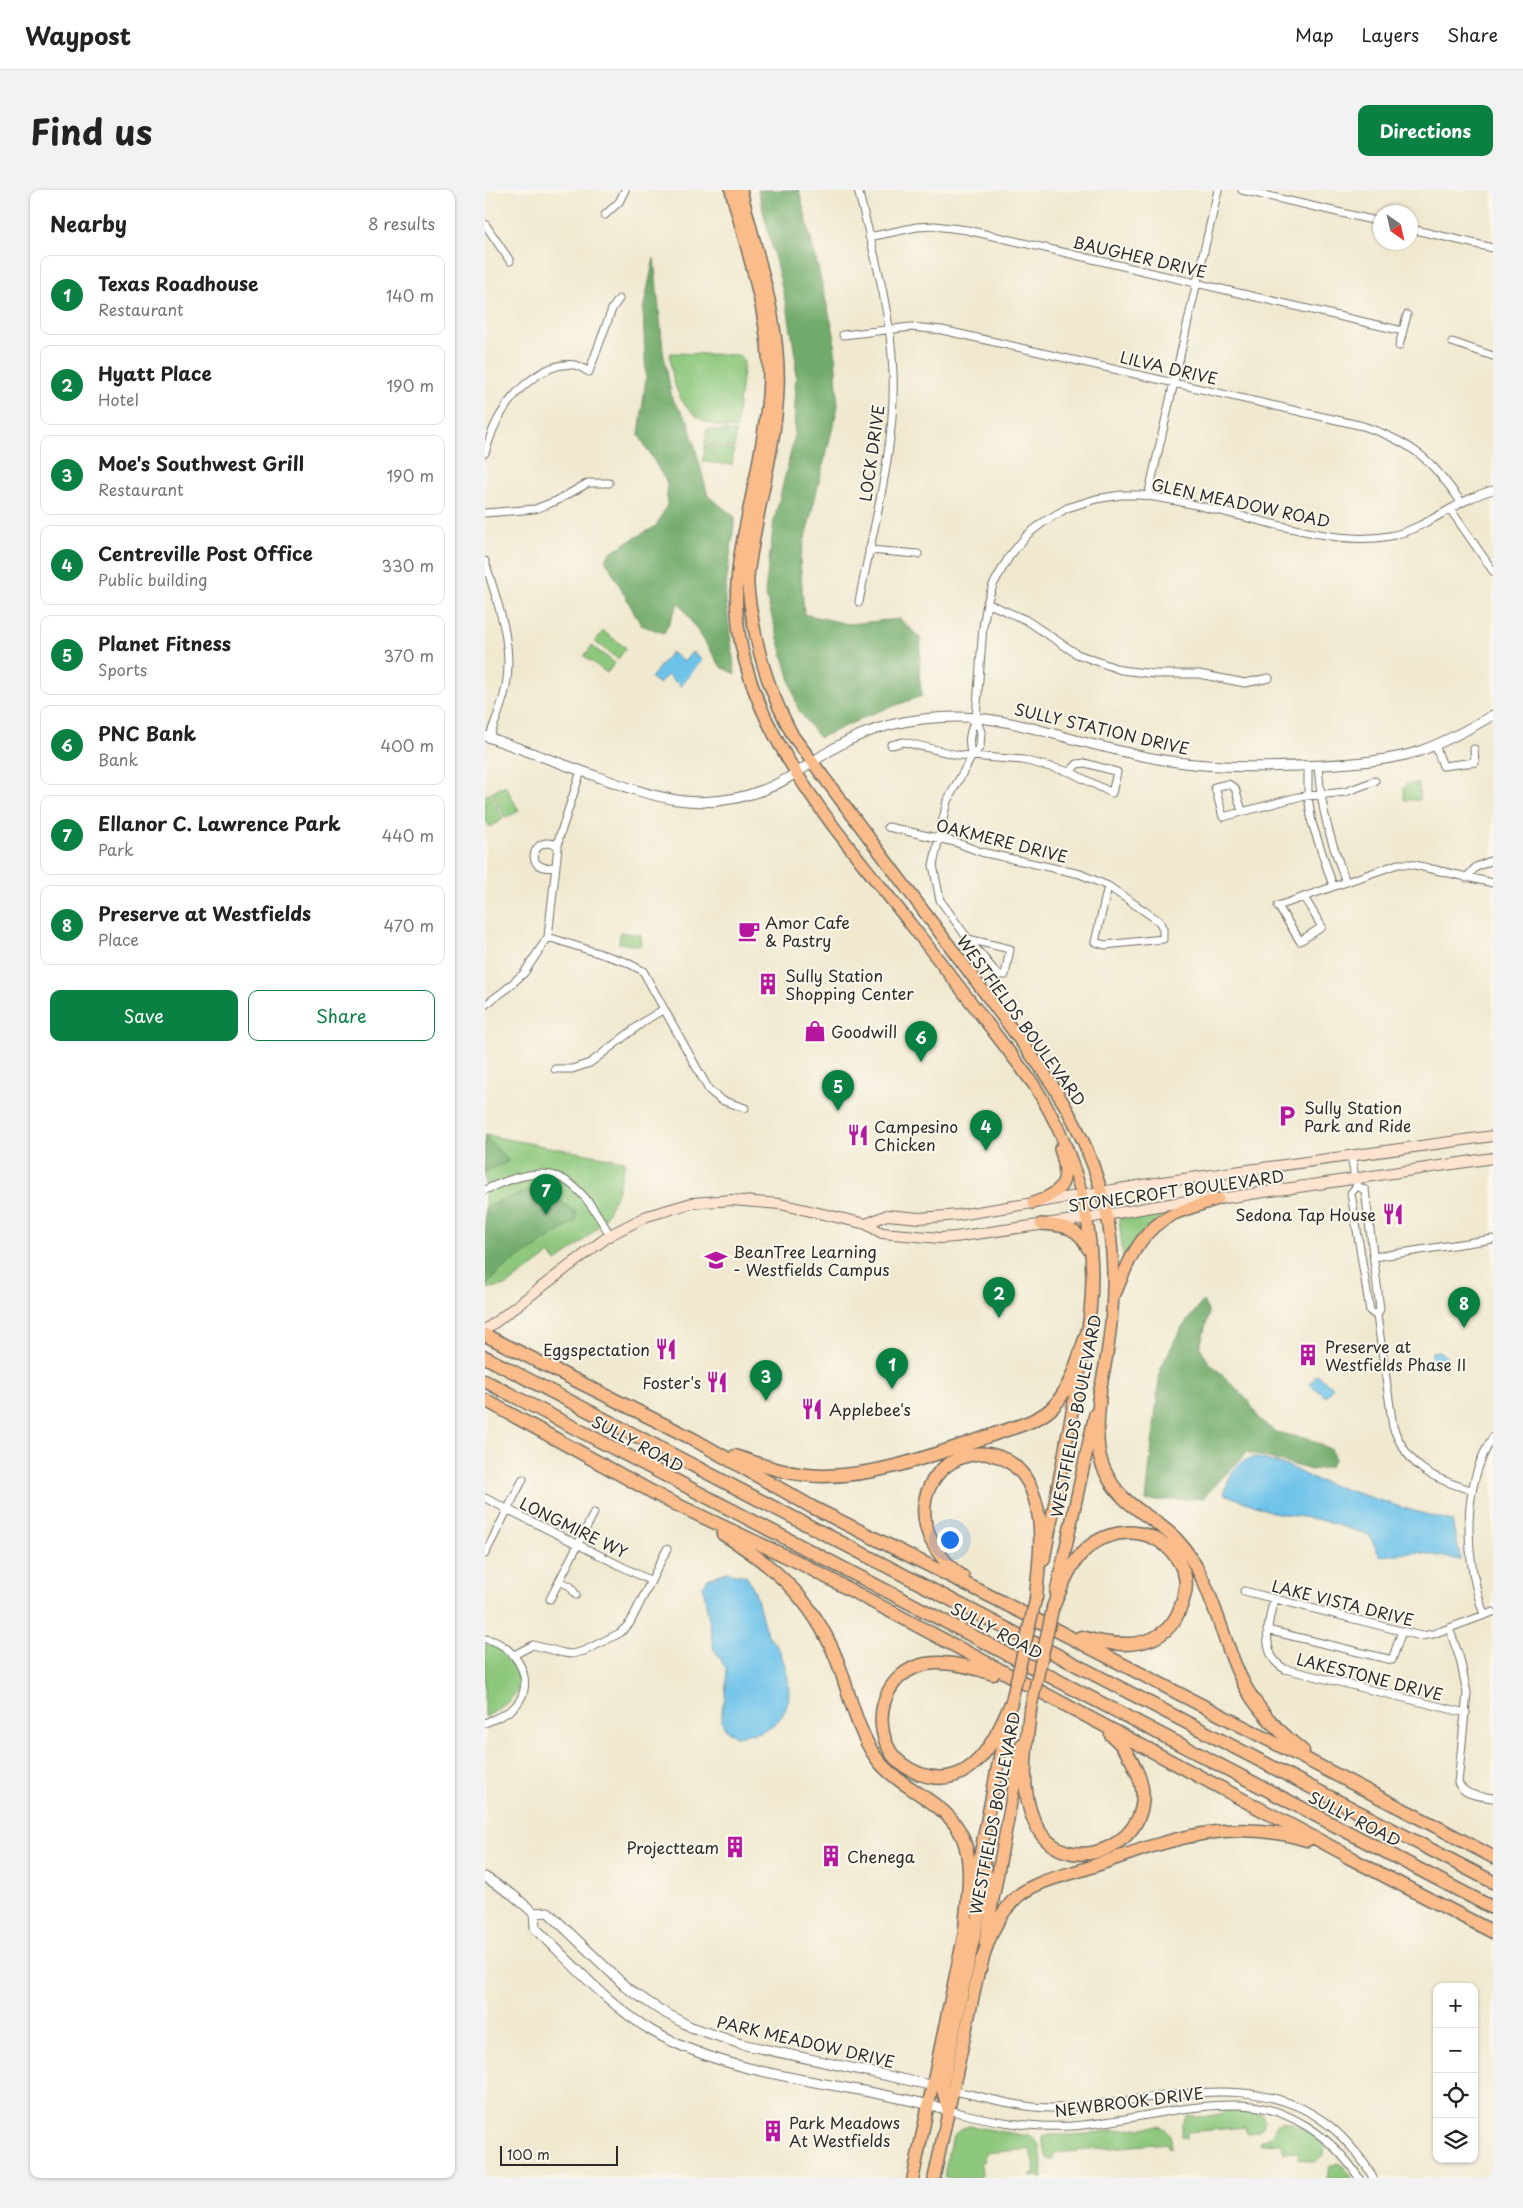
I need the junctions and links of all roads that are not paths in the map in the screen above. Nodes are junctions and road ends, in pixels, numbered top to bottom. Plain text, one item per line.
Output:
1 (625, 190) edge
2 (731, 190) edge
3 (741, 190) edge
4 (857, 190) edge
5 (1218, 190) edge
6 (1242, 190) edge
7 (605, 215) dead end
8 (1373, 220) edge
9 (485, 224) edge
10 (1418, 231) edge
11 (869, 237) junction
12 (1493, 248) edge
13 (510, 261) dead end
14 (1197, 283) junction
15 (619, 298) dead end
16 (1407, 315) dead end
17 (890, 328) junction
18 (1403, 331) junction
19 (843, 335) dead end
20 (1452, 342) dead end
21 (1399, 346) dead end
22 (1493, 356) edge
23 (1175, 382) junction
24 (485, 453) edge
25 (609, 483) dead end
26 (1493, 490) edge
27 (1148, 496) junction
28 (1461, 502) junction
29 (1450, 509) junction
30 (485, 513) edge
31 (869, 550) junction
32 (918, 554) dead end
33 (485, 561) edge
34 (1493, 572) edge
35 (859, 602) dead end
36 (987, 603) junction
37 (1269, 678) dead end
38 (1493, 715) edge
39 (976, 718) junction
40 (487, 737) edge
41 (891, 745) dead end
42 (1435, 745) junction
43 (1474, 749) dead end
44 (972, 756) junction
45 (811, 762) junction
46 (1318, 765) junction
47 (1308, 766) junction
48 (581, 771) junction
49 (1070, 772) junction
50 (796, 773) junction
51 (1375, 781) dead end
52 (1320, 795) junction
53 (1308, 796) junction
54 (1242, 811) junction
55 (888, 827) dead end
56 (938, 838) junction
57 (558, 845) junction
58 (1493, 860) edge
59 (555, 867) junction
60 (1466, 878) junction
61 (1346, 882) junction
62 (1493, 883) edge
63 (1108, 886) junction
64 (1333, 886) junction
65 (1304, 897) junction
66 (548, 937) junction
67 (967, 939) junction
68 (485, 1005) edge
69 (664, 1009) junction
70 (555, 1069) dead end
71 (1045, 1102) junction
72 (745, 1108) dead end
73 (1493, 1136) edge
74 (1351, 1156) junction
75 (1493, 1158) edge
76 (1356, 1183) junction
77 (485, 1190) edge
78 (1102, 1191) junction
79 (1082, 1196) junction
80 (1218, 1199) junction
81 (1033, 1203) junction
82 (1107, 1214) junction
83 (1087, 1218) junction
84 (866, 1224) junction
85 (1041, 1224) junction
86 (610, 1235) junction
87 (1493, 1239) edge
88 (1091, 1255) junction
89 (1374, 1257) junction
90 (1113, 1298) junction
91 (1377, 1316) junction
92 (485, 1330) edge
93 (1088, 1330) junction
94 (485, 1335) edge
95 (485, 1356) edge
96 (485, 1381) edge
97 (1100, 1390) junction
98 (485, 1400) edge
99 (1493, 1437) edge
100 (693, 1439) junction
101 (523, 1479) dead end
102 (1471, 1490) junction
103 (485, 1498) edge
104 (667, 1500) junction
105 (508, 1510) junction
106 (594, 1512) dead end
107 (578, 1544) junction
108 (667, 1549) dead end
109 (485, 1554) edge
110 (651, 1580) junction
111 (559, 1582) junction
112 (1244, 1591) dead end
113 (576, 1595) dead end
114 (1036, 1598) junction
115 (550, 1599) dead end
116 (997, 1599) junction
117 (1275, 1599) junction
118 (1053, 1607) junction
119 (1493, 1612) edge
120 (1484, 1615) junction
121 (1449, 1628) junction
122 (1267, 1630) junction
123 (1402, 1631) junction
124 (1060, 1632) junction
125 (485, 1639) edge
126 (514, 1655) junction
127 (1020, 1682) junction
128 (1011, 1703) junction
129 (1030, 1711) junction
130 (1466, 1713) junction
131 (1084, 1716) junction
132 (485, 1724) edge
133 (1334, 1773) junction
134 (1493, 1798) edge
135 (982, 1849) junction
136 (1493, 1858) edge
137 (1354, 1859) junction
138 (485, 1877) edge
139 (1493, 1882) edge
140 (1493, 1908) edge
141 (534, 1913) junction
142 (965, 1929) junction
143 (1493, 1932) edge
144 (980, 1969) junction
145 (937, 2087) junction
146 (954, 2091) junction
147 (880, 2095) joint
148 (929, 2105) junction
149 (949, 2110) junction
150 (913, 2178) edge
151 (934, 2178) edge
152 (1359, 2178) edge
153 (1373, 2178) edge

1 - 7 street
2 - 50 main road, WESTFIELDS BOULEVARD
3 - 45 main road, WESTFIELDS BOULEVARD
4 - 11 street, LOCK DRIVE
5 - 14 street
6 - 8 street
9 - 13 street
10 - 12 street
11 - 14 street, BAUGHER DRIVE
11 - 17 street, LOCK DRIVE
14 - 18 street, BAUGHER DRIVE
14 - 23 street
15 - 24 street
16 - 18 street
17 - 19 street, LILVA DRIVE
17 - 23 street, LILVA DRIVE
17 - 31 street, LOCK DRIVE
18 - 21 street
20 - 22 street
23 - 27 street
23 - 28 street, LILVA DRIVE
25 - 30 street
26 - 28 street, GLEN MEADOW ROAD
27 - 29 street, GLEN MEADOW ROAD
27 - 36 street, GLEN MEADOW ROAD
28 - 29 street, GLEN MEADOW ROAD
29 - 34 street
31 - 32 street
31 - 35 street, LOCK DRIVE
33 - 40 street
36 - 37 street
36 - 39 street, GLEN MEADOW ROAD
38 - 42 street, SULLY STATION DRIVE
39 - 44 street, GLEN MEADOW ROAD
39 - 45 street, SULLY STATION DRIVE
39 - 47 street, SULLY STATION DRIVE
40 - 48 street, SULLY STATION DRIVE
41 - 44 street
42 - 43 street
42 - 46 street, SULLY STATION DRIVE
44 - 49 street
44 - 56 street, GLEN MEADOW ROAD
45 - 50 street, SULLY STATION DRIVE
45 - 78 main road, WESTFIELDS BOULEVARD
46 - 47 street, SULLY STATION DRIVE
46 - 52 street
47 - 53 street
48 - 50 street, SULLY STATION DRIVE
48 - 57 street
49 - 49 street
50 - 71 main road, WESTFIELDS BOULEVARD
51 - 52 street
52 - 53 street
52 - 61 street
53 - 54 street
53 - 64 street
54 - 54 street
55 - 56 street, OAKMERE DRIVE
56 - 63 street, OAKMERE DRIVE
56 - 67 street, GLEN MEADOW ROAD
57 - 59 street
57 - 59 street
58 - 60 street
59 - 66 street
60 - 61 street
60 - 62 street
61 - 64 street
63 - 63 street, OAKMERE DRIVE
64 - 65 street
65 - 65 street
66 - 68 street
66 - 69 street
67 - 67 street, GLEN MEADOW ROAD
69 - 70 street
69 - 72 street
71 - 79 main road, WESTFIELDS BOULEVARD
71 - 81 main road
73 - 74 main road, STONECROFT BOULEVARD
74 - 76 street
74 - 78 main road, STONECROFT BOULEVARD
75 - 76 main road, STONECROFT BOULEVARD
76 - 80 main road, STONECROFT BOULEVARD
76 - 89 street
76 - 91 street
77 - 86 street
78 - 79 main road, STONECROFT BOULEVARD
78 - 82 main road, WESTFIELDS BOULEVARD
79 - 81 main road, STONECROFT BOULEVARD
79 - 83 main road, WESTFIELDS BOULEVARD
80 - 82 main road, STONECROFT BOULEVARD
80 - 90 main road
81 - 84 main road, STONECROFT BOULEVARD
82 - 83 main road, STONECROFT BOULEVARD
82 - 90 main road, WESTFIELDS BOULEVARD
83 - 85 main road, STONECROFT BOULEVARD
83 - 88 main road, WESTFIELDS BOULEVARD
84 - 85 main road, STONECROFT BOULEVARD
84 - 86 main road, STONECROFT BOULEVARD
85 - 88 main road
86 - 92 main road, STONECROFT BOULEVARD
87 - 89 street
88 - 93 main road, WESTFIELDS BOULEVARD
89 - 91 street
90 - 97 main road, WESTFIELDS BOULEVARD
91 - 102 street
93 - 100 highway
93 - 114 main road, WESTFIELDS BOULEVARD
94 - 100 highway
95 - 139 highway, SULLY ROAD
96 - 140 highway, SULLY ROAD
97 - 118 main road, WESTFIELDS BOULEVARD
97 - 133 highway
98 - 104 highway
99 - 102 street
100 - 116 highway
101 - 105 street
102 - 120 street
103 - 105 street, LONGMIRE WY
104 - 127 highway
104 - 142 highway
105 - 107 street, LONGMIRE WY
105 - 109 street
106 - 107 street
107 - 110 street, LONGMIRE WY
107 - 111 street
108 - 110 street
110 - 126 street
111 - 113 street
111 - 115 street
112 - 117 street, LAKE VISTA DRIVE
114 - 116 highway
114 - 128 main road, WESTFIELDS BOULEVARD, bridge
116 - 124 highway
117 - 122 street, LAKESTONE DRIVE
117 - 123 street, LAKE VISTA DRIVE
118 - 124 highway
118 - 129 main road, WESTFIELDS BOULEVARD, bridge
119 - 120 street, LAKE VISTA DRIVE
120 - 121 street, LAKE VISTA DRIVE
121 - 123 street, LAKE VISTA DRIVE
121 - 130 street
122 - 123 street
122 - 130 street, LAKESTONE DRIVE
124 - 133 highway
125 - 126 street
126 - 132 street
127 - 128 highway
127 - 131 highway
128 - 135 main road, WESTFIELDS BOULEVARD
129 - 131 highway
129 - 144 main road, WESTFIELDS BOULEVARD
130 - 134 street
131 - 137 highway
133 - 136 highway
135 - 142 main road, WESTFIELDS BOULEVARD
135 - 145 main road
137 - 143 highway
137 - 144 highway
138 - 141 street, PARK MEADOW DRIVE
141 - 145 street, PARK MEADOW DRIVE
141 - 147 street, PARK MEADOW DRIVE
142 - 145 main road, WESTFIELDS BOULEVARD
144 - 146 main road, WESTFIELDS BOULEVARD
145 - 146 street, NEWBROOK DRIVE
145 - 148 main road, WESTFIELDS BOULEVARD
145 - 149 main road
146 - 149 main road, WESTFIELDS BOULEVARD
146 - 153 street, NEWBROOK DRIVE
147 - 148 street, NEWBROOK DRIVE
148 - 149 street, NEWBROOK DRIVE
148 - 150 main road, WESTFIELDS BOULEVARD
149 - 151 main road, WESTFIELDS BOULEVARD
149 - 152 street, NEWBROOK DRIVE

